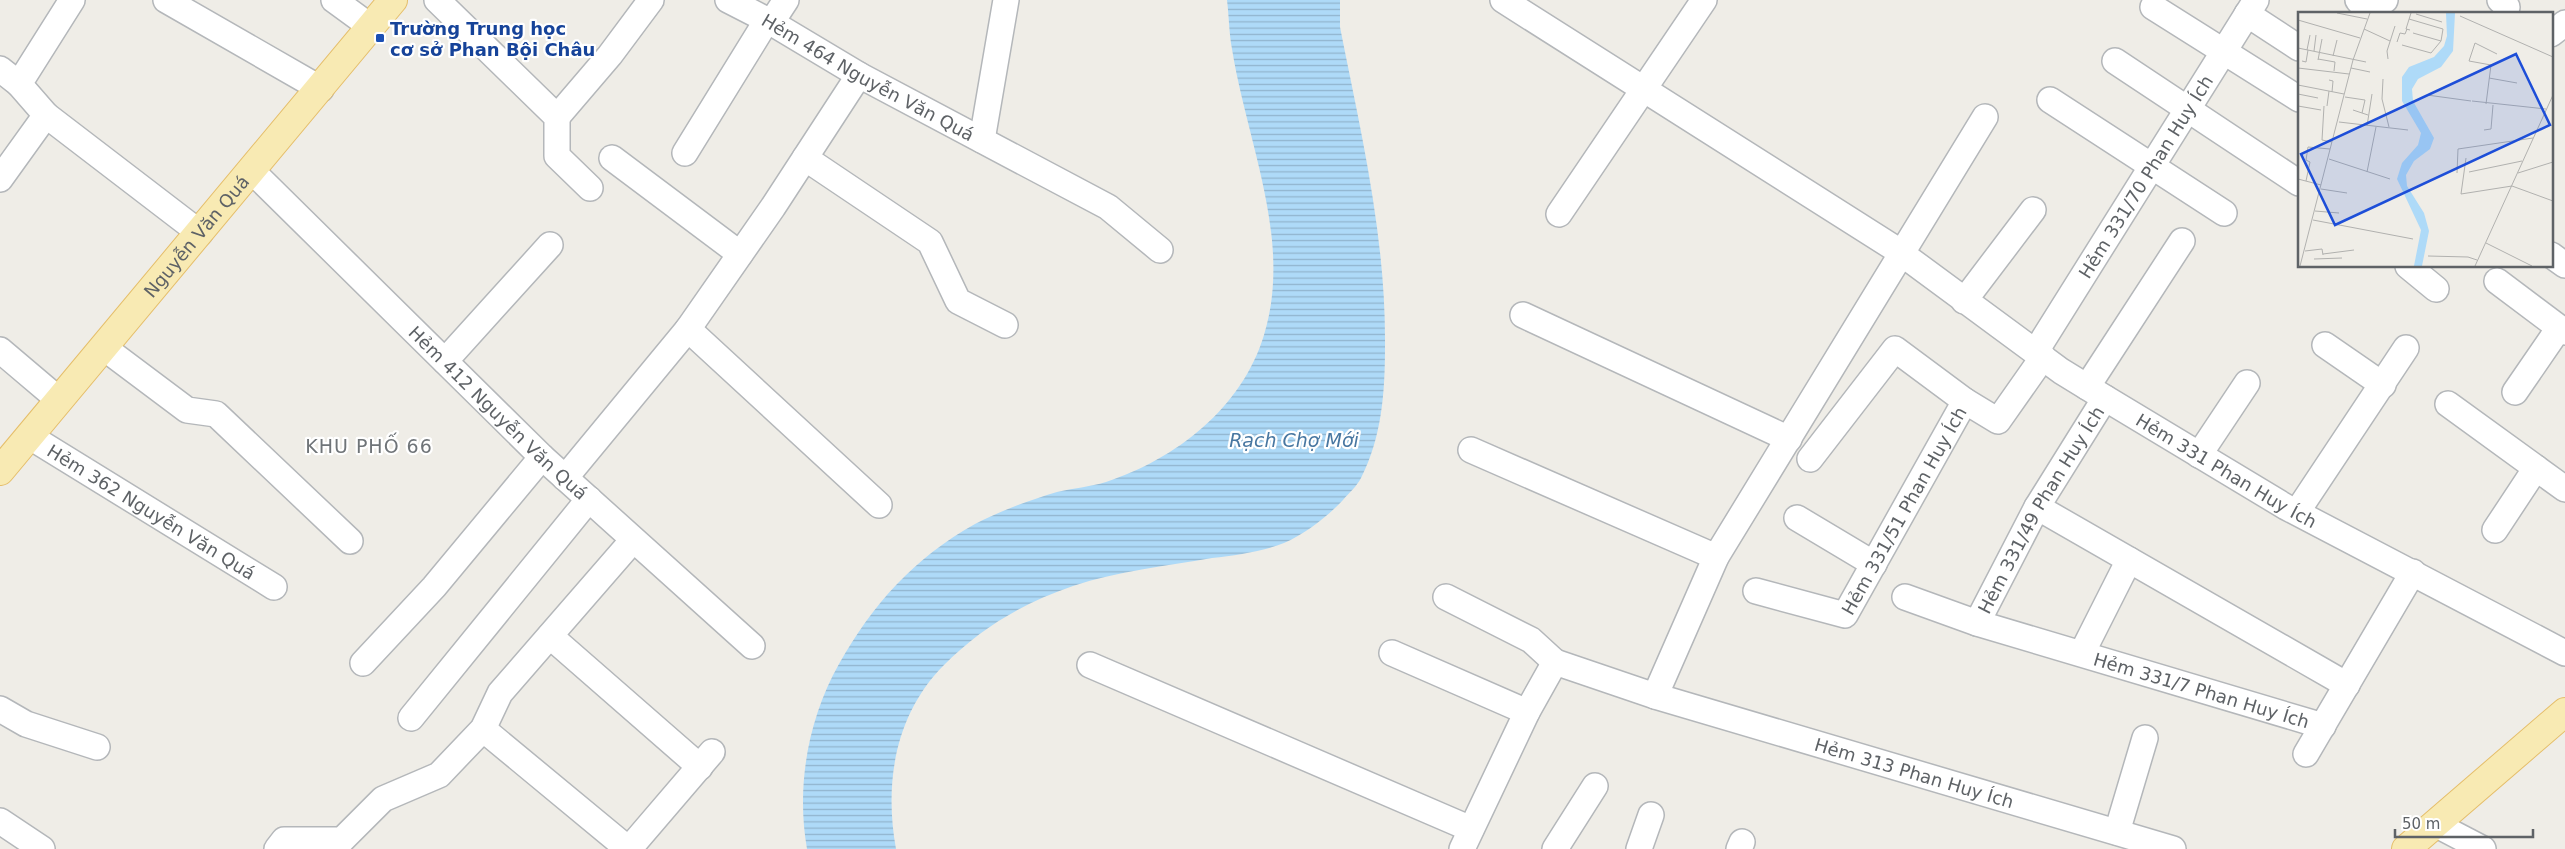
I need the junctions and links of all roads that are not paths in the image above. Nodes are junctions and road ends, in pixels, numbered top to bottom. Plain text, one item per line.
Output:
1 (72, 0) edge
2 (166, 0) edge
3 (334, 0) edge
4 (393, 0) edge
5 (438, 0) edge
6 (651, 0) edge
7 (728, 0) edge
8 (786, 0) edge
9 (1006, 0) edge
10 (1503, 0) edge
11 (1704, 0) edge
12 (2153, 7) dead end
13 (2251, 7) edge
14 (769, 21) junction
15 (2565, 23) edge
16 (371, 27) junction
17 (2552, 33) edge
18 (2298, 47) edge
19 (2223, 51) junction
20 (2115, 61) dead end
21 (0, 68) edge
22 (858, 75) junction
23 (19, 84) junction
24 (321, 89) junction
25 (1642, 90) junction
26 (2298, 98) edge
27 (2050, 100) dead end
28 (2187, 108) junction
29 (46, 115) junction
30 (557, 117) junction
31 (1985, 118) dead end
32 (982, 140) junction
33 (7, 153) edge
34 (685, 153) dead end
35 (612, 158) dead end
36 (805, 158) junction
37 (2151, 166) junction
38 (252, 171) junction
39 (0, 179) edge
40 (2298, 182) edge
41 (590, 188) dead end
42 (2033, 210) dead end
43 (2224, 213) dead end
44 (1559, 214) dead end
45 (200, 233) junction
46 (2182, 241) dead end
47 (550, 245) dead end
48 (1160, 250) dead end
49 (740, 254) junction
50 (1906, 256) junction
51 (2552, 256) edge
52 (2565, 265) edge
53 (2410, 268) edge
54 (2497, 282) dead end
55 (2436, 289) dead end
56 (1964, 301) junction
57 (1522, 315) dead end
58 (1004, 325) dead end
59 (688, 330) junction
60 (2562, 330) edge
61 (2325, 345) dead end
62 (103, 347) junction
63 (2406, 348) dead end
64 (0, 350) edge
65 (2039, 354) junction
66 (445, 361) junction
67 (2248, 383) dead end
68 (2382, 385) junction
69 (2515, 392) dead end
70 (2096, 393) junction
71 (59, 400) junction
72 (1965, 401) junction
73 (2448, 404) dead end
74 (29, 436) junction
75 (1788, 439) junction
76 (1471, 450) dead end
77 (2199, 455) junction
78 (542, 457) junction
79 (1810, 459) dead end
80 (2536, 468) junction
81 (0, 471) edge
82 (565, 478) junction
83 (2565, 489) edge
84 (588, 499) junction
85 (879, 505) dead end
86 (2037, 507) junction
87 (2297, 512) junction
88 (1797, 518) dead end
89 (2495, 530) dead end
90 (633, 540) junction
91 (350, 541) dead end
92 (1716, 558) junction
93 (2129, 560) junction
94 (1874, 564) junction
95 (2413, 572) junction
96 (274, 587) dead end
97 (1756, 591) dead end
98 (1446, 597) dead end
99 (1905, 598) dead end
100 (1977, 623) junction
101 (550, 636) junction
102 (752, 646) dead end
103 (1392, 653) dead end
104 (2082, 653) junction
105 (2565, 653) edge
106 (1555, 662) junction
107 (364, 663) dead end
108 (1090, 665) dead end
109 (2346, 685) junction
110 (1655, 696) junction
111 (0, 709) edge
112 (1527, 712) junction
113 (2565, 712) edge
114 (411, 718) dead end
115 (2323, 726) junction
116 (484, 729) junction
117 (2145, 738) dead end
118 (97, 747) dead end
119 (2306, 754) dead end
120 (1595, 786) dead end
121 (1651, 816) dead end
122 (2435, 824) junction
123 (2117, 832) junction
124 (9, 835) edge
125 (1466, 839) edge
126 (42, 849) edge
127 (278, 849) edge
128 (628, 849) edge
129 (1555, 849) edge
130 (1639, 849) edge
131 (2172, 849) edge
132 (2406, 849) edge
133 (2483, 849) edge

1 - 23 street
2 - 24 street
3 - 16 street
4 - 16 main road, Nguyễn Văn Quá
5 - 30 street
6 - 30 street
7 - 14 street, Hẻm 464 Nguyễn Văn Quá
8 - 14 street
9 - 32 street
10 - 25 street, Hẻm 331 Phan Huy Ích
11 - 25 street
12 - 19 street
13 - 18 street
13 - 19 street, Hẻm 331/70 Phan Huy Ích
14 - 22 street, Hẻm 464 Nguyễn Văn Quá
14 - 34 street
15 - 17 street
16 - 24 main road, Nguyễn Văn Quá
19 - 26 street
19 - 28 street, Hẻm 331/70 Phan Huy Ích
20 - 28 street
21 - 23 street
22 - 32 street, Hẻm 464 Nguyễn Văn Quá
22 - 36 street
23 - 29 street
24 - 38 main road, Nguyễn Văn Quá
25 - 44 street
25 - 50 street, Hẻm 331 Phan Huy Ích
27 - 37 street
28 - 37 street, Hẻm 331/70 Phan Huy Ích
28 - 40 street
29 - 33 street
29 - 45 street
30 - 41 street
31 - 50 street
32 - 48 street, Hẻm 464 Nguyễn Văn Quá
33 - 39 street
35 - 49 street
36 - 49 street
36 - 58 street
37 - 43 street
37 - 65 street, Hẻm 331/70 Phan Huy Ích
38 - 45 main road, Nguyễn Văn Quá
38 - 66 street, Hẻm 412 Nguyễn Văn Quá
42 - 56 street
45 - 62 main road, Nguyễn Văn Quá
46 - 70 street, Hẻm 331/49 Phan Huy Ích
47 - 66 street
49 - 59 street
50 - 56 street, Hẻm 331 Phan Huy Ích
50 - 75 street
51 - 52 street
53 - 55 street
54 - 60 street
56 - 65 street, Hẻm 331 Phan Huy Ích
57 - 75 street
59 - 82 street
59 - 85 street
60 - 69 street
61 - 68 street
62 - 71 main road, Nguyễn Văn Quá
62 - 91 street
63 - 68 street
64 - 71 street
65 - 70 street, Hẻm 331 Phan Huy Ích
65 - 72 street, Hẻm 331/51 Phan Huy Ích
66 - 78 street, Hẻm 412 Nguyễn Văn Quá
67 - 77 street
68 - 87 street
70 - 77 street, Hẻm 331 Phan Huy Ích
70 - 86 street, Hẻm 331/49 Phan Huy Ích
71 - 74 main road, Nguyễn Văn Quá
72 - 79 street
72 - 94 street, Hẻm 331/51 Phan Huy Ích
73 - 80 street
74 - 81 main road, Nguyễn Văn Quá
74 - 96 street, Hẻm 362 Nguyễn Văn Quá
75 - 92 street
76 - 92 street
77 - 87 street, Hẻm 331 Phan Huy Ích
78 - 82 street, Hẻm 412 Nguyễn Văn Quá
78 - 107 street
80 - 83 street
80 - 89 street
82 - 84 street, Hẻm 412 Nguyễn Văn Quá
84 - 90 street, Hẻm 412 Nguyễn Văn Quá
84 - 114 street
86 - 93 street
86 - 100 street, Hẻm 331/49 Phan Huy Ích
87 - 95 street, Hẻm 331 Phan Huy Ích
88 - 94 street
90 - 101 street
90 - 102 street, Hẻm 412 Nguyễn Văn Quá
92 - 110 street
93 - 104 street, Hẻm 331/7 Phan Huy Ích
93 - 109 street
94 - 97 street, Hẻm 331/51 Phan Huy Ích
95 - 105 street, Hẻm 331 Phan Huy Ích
95 - 109 street, Hẻm 331/7 Phan Huy Ích
98 - 106 street
99 - 100 street, Hẻm 331/7 Phan Huy Ích
100 - 104 street, Hẻm 331/7 Phan Huy Ích
101 - 116 street
101 - 128 street
103 - 112 street
104 - 115 street, Hẻm 331/7 Phan Huy Ích
106 - 110 street, Hẻm 313 Phan Huy Ích
106 - 112 street
108 - 125 street
109 - 115 street, Hẻm 331/7 Phan Huy Ích
110 - 123 street, Hẻm 313 Phan Huy Ích
111 - 118 street
112 - 125 street
113 - 122 main road
115 - 119 street, Hẻm 331/7 Phan Huy Ích
116 - 127 street
116 - 128 street
117 - 123 street
120 - 129 street
121 - 130 street
122 - 132 main road
122 - 133 street
123 - 131 street, Hẻm 313 Phan Huy Ích
124 - 126 street

